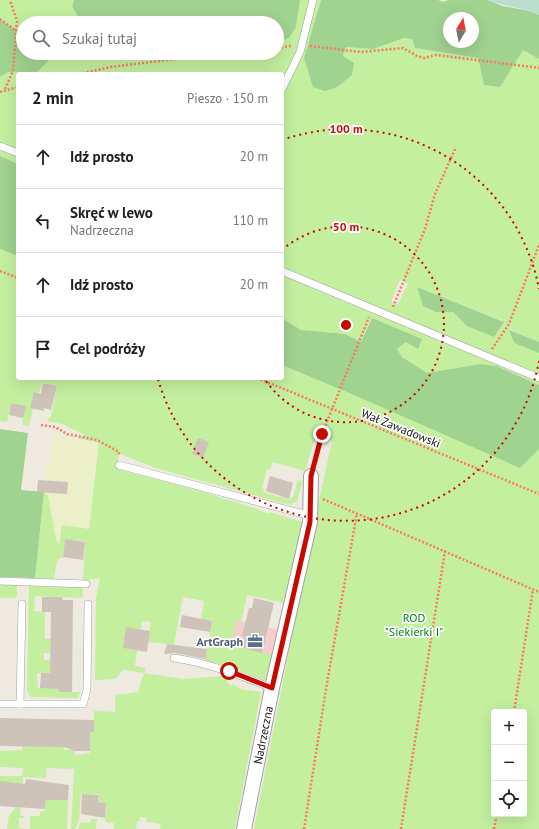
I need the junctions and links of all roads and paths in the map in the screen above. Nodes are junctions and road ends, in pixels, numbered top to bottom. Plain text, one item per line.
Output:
1 (10, 0) edge
2 (314, 0) edge
3 (0, 18) edge
4 (15, 30) junction
5 (302, 45) junction
6 (284, 47) edge
7 (166, 60) edge
8 (539, 68) edge
9 (88, 72) edge
10 (284, 85) edge
11 (16, 87) edge
12 (5, 89) junction
13 (0, 92) edge
14 (0, 146) edge
15 (456, 147) dead end
16 (16, 152) edge
17 (539, 245) edge
18 (0, 271) edge
19 (284, 272) edge
20 (16, 277) edge
21 (372, 308) junction
22 (390, 315) junction
23 (487, 356) junction
24 (539, 378) edge
25 (262, 380) edge
26 (333, 410) junction
27 (40, 425) dead end
28 (119, 465) joint
29 (311, 476) joint
30 (539, 494) edge
31 (319, 498) dead end
32 (357, 513) junction
33 (311, 516) junction
34 (445, 551) junction
35 (0, 581) edge
36 (86, 584) dead end
37 (533, 589) junction
38 (539, 592) edge
39 (22, 604) dead end
40 (88, 604) dead end
41 (174, 658) dead end
42 (272, 688) junction
43 (0, 704) edge
44 (20, 704) junction
45 (514, 709) edge
46 (496, 817) edge
47 (244, 829) edge
48 (304, 829) edge
49 (401, 829) edge
50 (494, 829) edge

1 - 4 path
2 - 5 lane
3 - 4 path
4 - 12 path
5 - 6 path
5 - 8 path
5 - 10 lane
7 - 9 path
11 - 12 path
12 - 13 path
14 - 16 lane
15 - 22 path
17 - 23 path
18 - 20 path
19 - 21 lane
21 - 22 lane
21 - 26 path
22 - 23 lane
23 - 24 lane
25 - 26 path, Wał Zawadowski
26 - 29 path
26 - 30 path, Wał Zawadowski
27 - 28 path
28 - 33 lane
29 - 33 street, Nadrzeczna
31 - 32 path
32 - 34 path
32 - 48 path
33 - 42 street, Nadrzeczna
34 - 37 path
34 - 49 path
35 - 36 lane
37 - 38 path
37 - 45 path
39 - 44 lane
40 - 44 lane
41 - 42 lane
42 - 47 street, Nadrzeczna
43 - 44 lane
46 - 50 path

